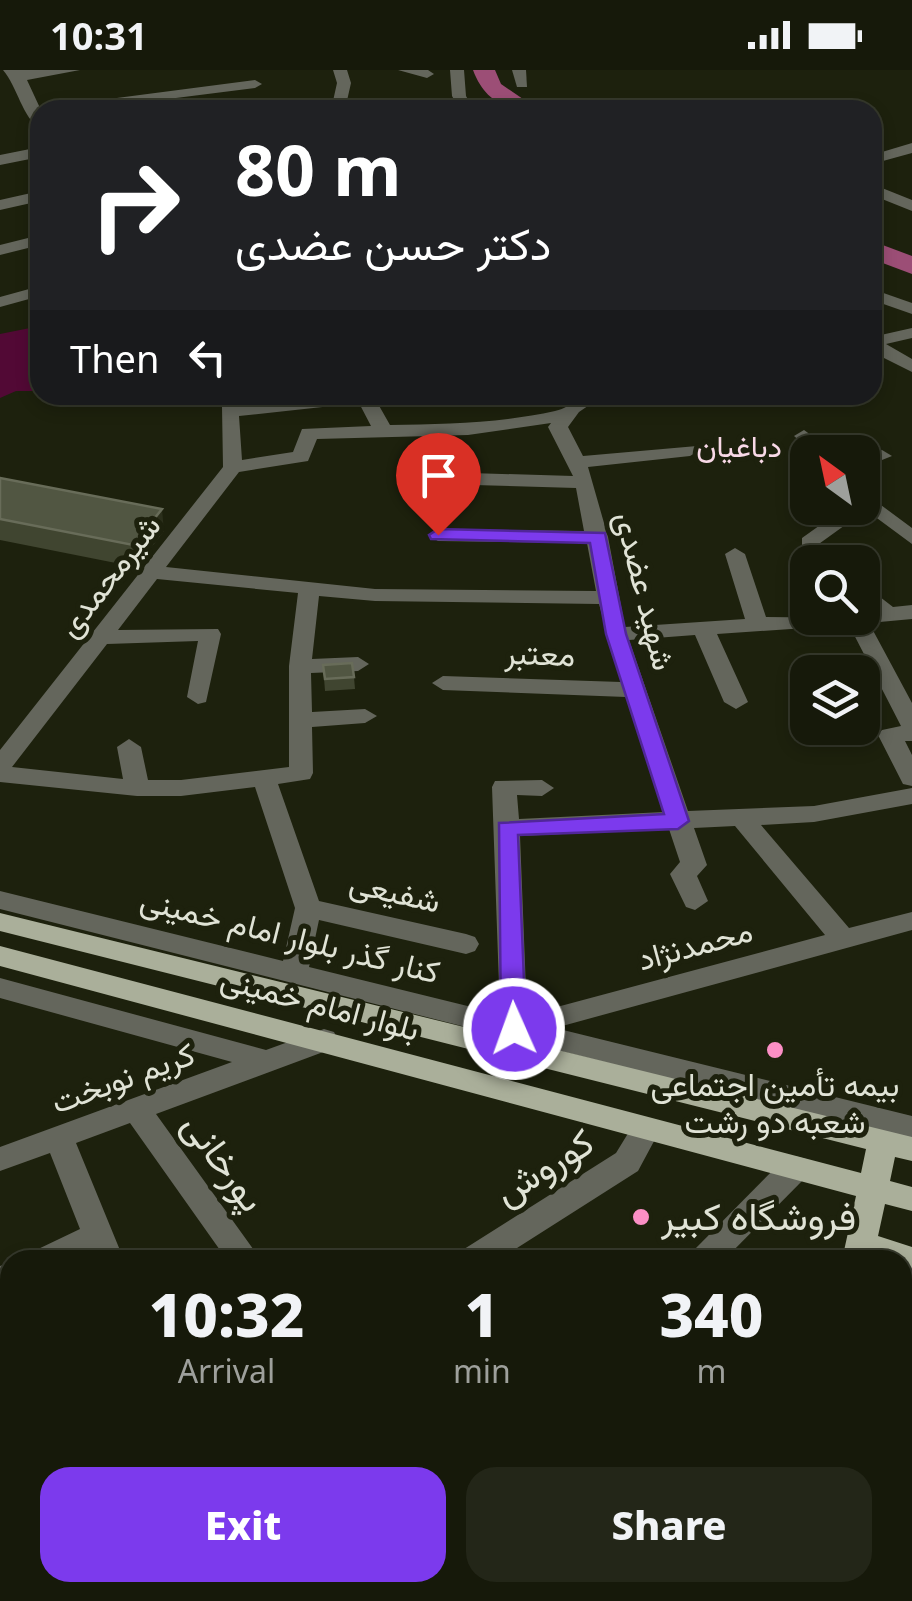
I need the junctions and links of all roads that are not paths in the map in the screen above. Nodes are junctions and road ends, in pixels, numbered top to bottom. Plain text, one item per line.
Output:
1 (73, 70) edge
2 (340, 70) edge
3 (405, 70) edge
4 (457, 70) edge
5 (13, 73) edge
6 (427, 74) dead end
7 (255, 84) dead end
8 (30, 100) edge
9 (140, 100) edge
10 (340, 100) edge
11 (462, 100) edge
12 (912, 148) edge
13 (30, 154) edge
14 (882, 157) edge
15 (0, 160) edge
16 (30, 192) edge
17 (882, 192) edge
18 (0, 205) edge
19 (912, 206) edge
20 (30, 242) edge
21 (0, 250) edge
22 (30, 294) edge
23 (882, 298) edge
24 (0, 302) edge
25 (912, 309) edge
26 (912, 333) edge
27 (882, 340) edge
28 (882, 349) edge
29 (912, 367) edge
30 (292, 405) edge
31 (369, 405) edge
32 (581, 405) edge
33 (567, 415) junction
34 (384, 432) junction
35 (690, 450) dead end
36 (233, 467) junction
37 (581, 472) junction
38 (438, 478) dead end
39 (880, 515) edge
40 (832, 525) edge
41 (438, 535) dead end
42 (598, 537) junction
43 (912, 538) edge
44 (809, 542) dead end
45 (735, 554) dead end
46 (155, 572) junction
47 (309, 588) junction
48 (610, 598) junction
49 (880, 606) edge
50 (912, 612) edge
51 (888, 614) junction
52 (880, 615) edge
53 (790, 624) edge
54 (758, 627) junction
55 (704, 630) junction
56 (616, 634) junction
57 (868, 635) edge
58 (103, 637) junction
59 (358, 664) dead end
60 (300, 666) junction
61 (443, 683) dead end
62 (635, 690) junction
63 (198, 698) dead end
64 (736, 702) dead end
65 (365, 716) dead end
66 (300, 720) junction
67 (912, 729) edge
68 (129, 747) dead end
69 (0, 770) edge
70 (264, 778) junction
71 (912, 778) edge
72 (137, 788) junction
73 (542, 788) dead end
74 (912, 796) edge
75 (742, 818) junction
76 (678, 821) junction
77 (507, 828) junction
78 (0, 900) edge
79 (695, 900) dead end
80 (308, 908) junction
81 (912, 921) edge
82 (0, 922) edge
83 (844, 940) junction
84 (466, 944) dead end
85 (0, 956) edge
86 (294, 973) junction
87 (0, 988) edge
88 (511, 1037) junction
89 (324, 1040) junction
90 (270, 1062) junction
91 (138, 1110) junction
92 (912, 1128) edge
93 (645, 1130) junction
94 (59, 1138) junction
95 (882, 1142) junction
96 (912, 1150) edge
97 (0, 1158) edge
98 (795, 1168) junction
99 (872, 1188) junction
100 (912, 1198) edge
101 (103, 1248) edge
102 (238, 1250) edge
103 (488, 1250) edge
104 (714, 1250) edge
105 (860, 1250) edge

1 - 5 street
2 - 10 street
3 - 6 street
4 - 11 street
5 - 8 street
7 - 9 street
12 - 14 street
13 - 15 street
16 - 18 street
17 - 19 street
20 - 21 street
22 - 24 street
23 - 25 street
26 - 27 street
28 - 29 street
30 - 36 street
31 - 34 street
32 - 33 street
33 - 34 street
33 - 37 street, شهید عضدی
34 - 36 street
35 - 37 street
36 - 46 street, شیرمحمدی
37 - 38 street
37 - 42 street, شهید عضدی
39 - 43 street
40 - 44 street
41 - 42 street
42 - 48 street, شهید عضدی
45 - 54 street
46 - 47 street
46 - 58 street, شیرمحمدی
47 - 48 street
47 - 60 street
48 - 56 street, شهید عضدی
49 - 51 street
50 - 51 street
51 - 52 street
53 - 54 street
54 - 55 street
55 - 56 street
55 - 64 street
56 - 62 street, شهید عضدی
57 - 67 street
58 - 63 street
58 - 69 street, شیرمحمدی
59 - 60 street
60 - 66 street
61 - 62 street, معتبر
62 - 76 street, شهید عضدی
65 - 66 street
66 - 70 street
67 - 71 street
68 - 72 street
69 - 72 street
70 - 72 street
70 - 80 street
73 - 77 street
74 - 75 street
75 - 76 street
75 - 83 street
76 - 77 street
76 - 79 street, شهید عضدی
77 - 88 street
78 - 86 street, کنار گذر بلوار امام خمینی
80 - 84 street, شفیعی
80 - 86 street
81 - 83 street, محمدنژاد
82 - 88 main road, بلوار امام خمینی
83 - 88 street, محمدنژاد
85 - 89 main road, بلوار امام خمینی
86 - 88 street, کنار گذر بلوار امام خمینی
87 - 90 street
88 - 92 street, کنار گذر بلوار امام خمینی
88 - 95 main road, بلوار امام خمینی
89 - 90 street, کریم نوبخت
89 - 93 main road, بلوار امام خمینی
90 - 91 street, کریم نوبخت
91 - 94 street, کریم نوبخت
91 - 102 street, پورخانی
93 - 98 main road, بلوار امام خمینی
93 - 103 street, کوروش
94 - 97 street, کریم نوبخت
94 - 101 street
95 - 96 main road, بلوار امام خمینی
95 - 99 main road
98 - 99 main road, بلوار امام خمینی
98 - 104 street
99 - 100 main road, بلوار امام خمینی
99 - 105 main road

